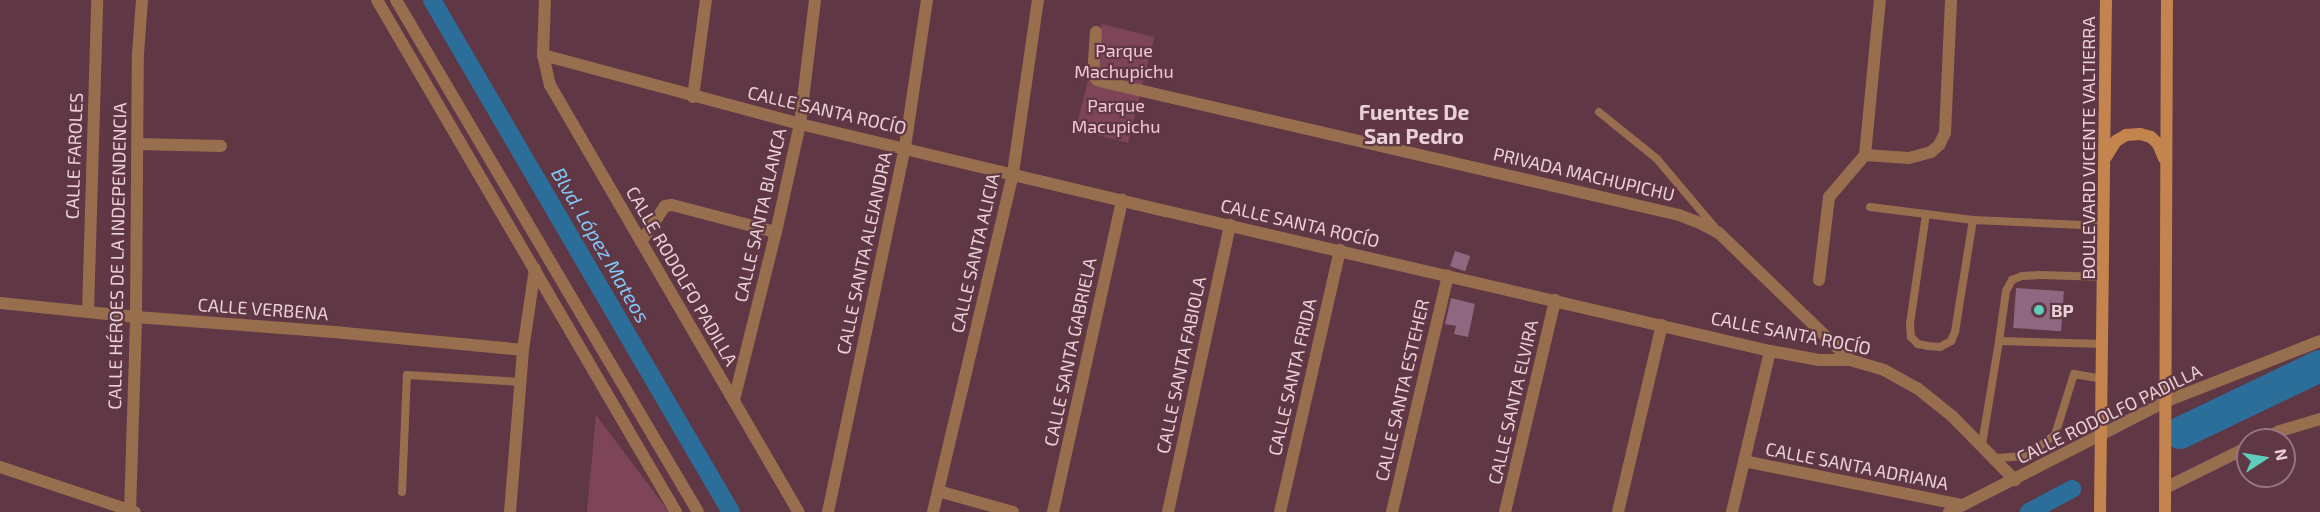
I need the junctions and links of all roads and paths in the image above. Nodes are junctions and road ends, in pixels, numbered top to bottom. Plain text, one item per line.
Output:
1 (97, 0) edge
2 (142, 0) edge
3 (377, 0) edge
4 (396, 0) edge
5 (545, 0) edge
6 (706, 0) edge
7 (815, 0) edge
8 (927, 0) edge
9 (1038, 0) edge
10 (1880, 0) edge
11 (1951, 0) edge
12 (2106, 0) edge
13 (2167, 0) edge
14 (1096, 32) dead end
15 (543, 55) junction
16 (693, 97) junction
17 (1599, 112) dead end
18 (800, 124) junction
19 (138, 144) junction
20 (221, 146) dead end
21 (905, 147) junction
22 (1864, 154) junction
23 (2105, 158) junction
24 (2167, 165) junction
25 (1013, 173) junction
26 (1122, 200) junction
27 (1870, 207) dead end
28 (1926, 214) junction
29 (1973, 220) junction
30 (1230, 225) junction
31 (2105, 226) junction
32 (776, 232) junction
33 (1719, 233) junction
34 (641, 242) junction
35 (539, 245) junction
36 (1340, 250) junction
37 (535, 271) junction
38 (1448, 276) junction
39 (2105, 277) junction
40 (1819, 280) dead end
41 (1555, 300) junction
42 (0, 303) edge
43 (87, 312) junction
44 (136, 317) junction
45 (1662, 325) junction
46 (1999, 341) junction
47 (2320, 341) edge
48 (2104, 344) junction
49 (523, 350) junction
50 (1770, 351) junction
51 (1850, 360) junction
52 (2103, 380) junction
53 (520, 382) junction
54 (734, 400) junction
55 (2167, 401) junction
56 (2320, 419) edge
57 (2290, 428) edge
58 (2101, 435) junction
59 (1982, 444) junction
60 (2236, 453) edge
61 (1996, 458) junction
62 (1744, 461) junction
63 (0, 467) edge
64 (2015, 480) junction
65 (2165, 488) junction
66 (938, 491) junction
67 (402, 492) dead end
68 (1963, 505) junction
69 (132, 511) edge
70 (510, 512) edge
71 (676, 512) edge
72 (698, 512) edge
73 (799, 512) edge
74 (828, 512) edge
75 (933, 512) edge
76 (1013, 512) edge
77 (1053, 512) edge
78 (1168, 512) edge
79 (1280, 512) edge
80 (1392, 512) edge
81 (1505, 512) edge
82 (1618, 512) edge
83 (1732, 512) edge
84 (1948, 512) edge
85 (2100, 512) edge
86 (2165, 512) edge

1 - 43 street, CALLE FAROLES
2 - 19 street, CALLE HÉROES DE LA INDEPENDENCIA
3 - 37 street
4 - 35 street
5 - 15 street, CALLE RODOLFO PADILLA
6 - 16 street
7 - 18 street, CALLE SANTA BLANCA
8 - 21 street, CALLE SANTA ALEJANDRA
9 - 25 street, CALLE SANTA ALICIA
10 - 22 street
11 - 22 street
12 - 23 main road, BOULEVARD VICENTE VALTIERRA
13 - 24 main road
14 - 33 street, PRIVADA MACHUPICHU
15 - 16 street, CALLE SANTA ROCÍO
15 - 34 street, CALLE RODOLFO PADILLA
16 - 18 street, CALLE SANTA ROCÍO
17 - 33 lane
18 - 21 street, CALLE SANTA ROCÍO
18 - 32 street, CALLE SANTA BLANCA
19 - 20 street
19 - 44 street, CALLE HÉROES DE LA INDEPENDENCIA
21 - 25 street, CALLE SANTA ROCÍO
21 - 74 street, CALLE SANTA ALEJANDRA
22 - 40 street
23 - 24 main road
23 - 31 main road, BOULEVARD VICENTE VALTIERRA
24 - 55 main road
25 - 26 street, CALLE SANTA ROCÍO
25 - 66 street, CALLE SANTA ALICIA
26 - 30 street, CALLE SANTA ROCÍO
26 - 77 street, CALLE SANTA GABRIELA
27 - 28 lane
28 - 29 lane
28 - 29 lane
29 - 31 lane
30 - 36 street, CALLE SANTA ROCÍO
30 - 78 street, CALLE SANTA FABIOLA
31 - 39 main road, BOULEVARD VICENTE VALTIERRA
32 - 34 street
32 - 54 street, CALLE SANTA BLANCA
33 - 51 street, PRIVADA MACHUPICHU
34 - 54 street, CALLE RODOLFO PADILLA
35 - 37 street
35 - 72 street
36 - 38 street, CALLE SANTA ROCÍO
36 - 79 street, CALLE SANTA FRIDA
37 - 49 street
37 - 71 street
38 - 41 street, CALLE SANTA ROCÍO
38 - 80 street, CALLE SANTA ESTEHER
39 - 46 lane
39 - 48 main road, BOULEVARD VICENTE VALTIERRA
41 - 45 street, CALLE SANTA ROCÍO
41 - 81 street, CALLE SANTA ELVIRA
42 - 43 street, CALLE VERBENA
43 - 44 street, CALLE VERBENA
44 - 49 street, CALLE VERBENA
44 - 69 street, CALLE HÉROES DE LA INDEPENDENCIA
45 - 50 street, CALLE SANTA ROCÍO
45 - 82 street
46 - 48 lane
46 - 59 lane
47 - 55 street, CALLE RODOLFO PADILLA
48 - 52 main road, BOULEVARD VICENTE VALTIERRA
49 - 53 street
50 - 51 street, CALLE SANTA ROCÍO
50 - 62 street
51 - 59 street, CALLE SANTA ROCÍO
52 - 58 main road, BOULEVARD VICENTE VALTIERRA
52 - 61 lane
53 - 67 lane
53 - 70 street
54 - 73 street, CALLE RODOLFO PADILLA
55 - 58 street, CALLE RODOLFO PADILLA
55 - 65 main road
56 - 57 street
58 - 64 street, CALLE RODOLFO PADILLA
58 - 85 main road, BOULEVARD VICENTE VALTIERRA
59 - 61 street, CALLE SANTA ROCÍO
60 - 65 street
61 - 64 street, CALLE SANTA ROCÍO
62 - 68 street, CALLE SANTA ADRIANA
62 - 83 street
63 - 69 street
64 - 68 street, CALLE RODOLFO PADILLA
65 - 86 main road
66 - 75 street, CALLE SANTA ALICIA
66 - 76 street
68 - 84 street, CALLE RODOLFO PADILLA

